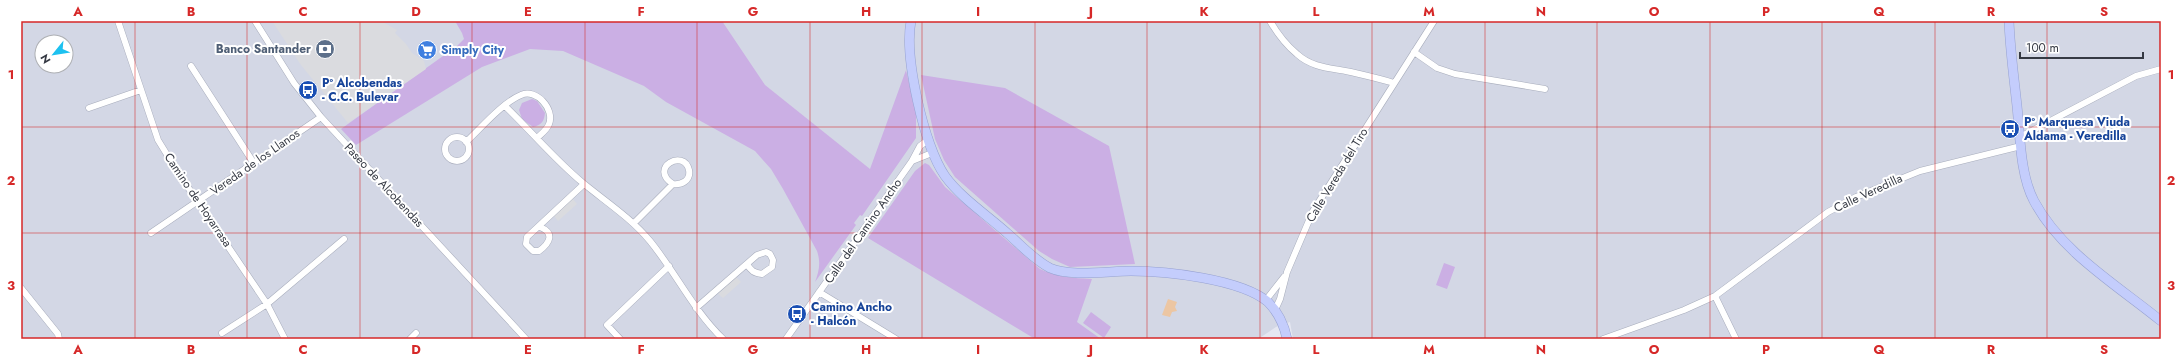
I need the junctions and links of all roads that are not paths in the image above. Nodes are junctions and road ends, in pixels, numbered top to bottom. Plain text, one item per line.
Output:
1 (118, 21) edge
2 (254, 21) edge
3 (911, 21) edge
4 (1270, 21) edge
5 (1434, 21) edge
6 (2009, 21) edge
7 (1414, 52) junction
8 (191, 66) dead end
9 (2161, 69) edge
10 (1394, 83) junction
11 (1545, 89) dead end
12 (141, 90) junction
13 (505, 106) junction
14 (89, 108) dead end
15 (320, 117) junction
16 (537, 138) junction
17 (928, 140) junction
18 (2020, 141) junction
19 (466, 142) junction
20 (932, 152) junction
21 (253, 162) junction
22 (912, 162) junction
23 (584, 184) junction
24 (673, 184) junction
25 (198, 202) junction
26 (634, 223) junction
27 (540, 226) dead end
28 (151, 233) dead end
29 (344, 239) dead end
30 (747, 264) dead end
31 (668, 266) junction
32 (1287, 272) junction
33 (21, 288) edge
34 (819, 292) junction
35 (1715, 296) junction
36 (1266, 300) junction
37 (267, 304) junction
38 (696, 308) junction
39 (1275, 310) junction
40 (2161, 321) edge
41 (222, 333) dead end
42 (416, 334) dead end
43 (59, 339) edge
44 (285, 339) edge
45 (410, 339) edge
46 (526, 339) edge
47 (620, 339) edge
48 (723, 339) edge
49 (786, 339) edge
50 (896, 339) edge
51 (1287, 339) edge
52 (1603, 339) edge
53 (1736, 339) edge

1 - 12 street, Camino de Hoyarrasa
2 - 15 street, Paseo de Alcobendas
3 - 17 street
4 - 10 street
5 - 7 street, Calle Vereda del Tiro
6 - 18 street
7 - 10 street, Calle Vereda del Tiro
7 - 11 street
8 - 21 street
9 - 18 street, Calle Veredilla
10 - 32 street, Calle Vereda del Tiro
12 - 14 street
12 - 25 street, Camino de Hoyarrasa
13 - 16 street
13 - 16 street
13 - 19 street
15 - 21 street, Vereda de los Llanos
15 - 46 street, Paseo de Alcobendas
16 - 23 street
17 - 20 street
17 - 22 street, Calle del Camino Ancho
18 - 35 street, Calle Veredilla
18 - 40 street
19 - 19 street
20 - 22 street, Calle del Camino Ancho
20 - 36 street
21 - 25 street, Vereda de los Llanos
22 - 34 street, Calle del Camino Ancho
23 - 26 street
23 - 27 street
24 - 24 street
24 - 26 street
25 - 28 street, Vereda de los Llanos
25 - 37 street, Camino de Hoyarrasa
26 - 31 street
29 - 37 street
30 - 38 street
31 - 38 street
31 - 47 street
32 - 36 street, Calle Vereda del Tiro
32 - 39 street, Calle Vereda del Tiro
33 - 43 street
34 - 49 street, Calle del Camino Ancho
34 - 50 street
35 - 52 street, Calle Veredilla
35 - 53 street
36 - 39 street
37 - 41 street
37 - 44 street, Camino de Hoyarrasa
38 - 48 street
39 - 51 street
42 - 45 street

